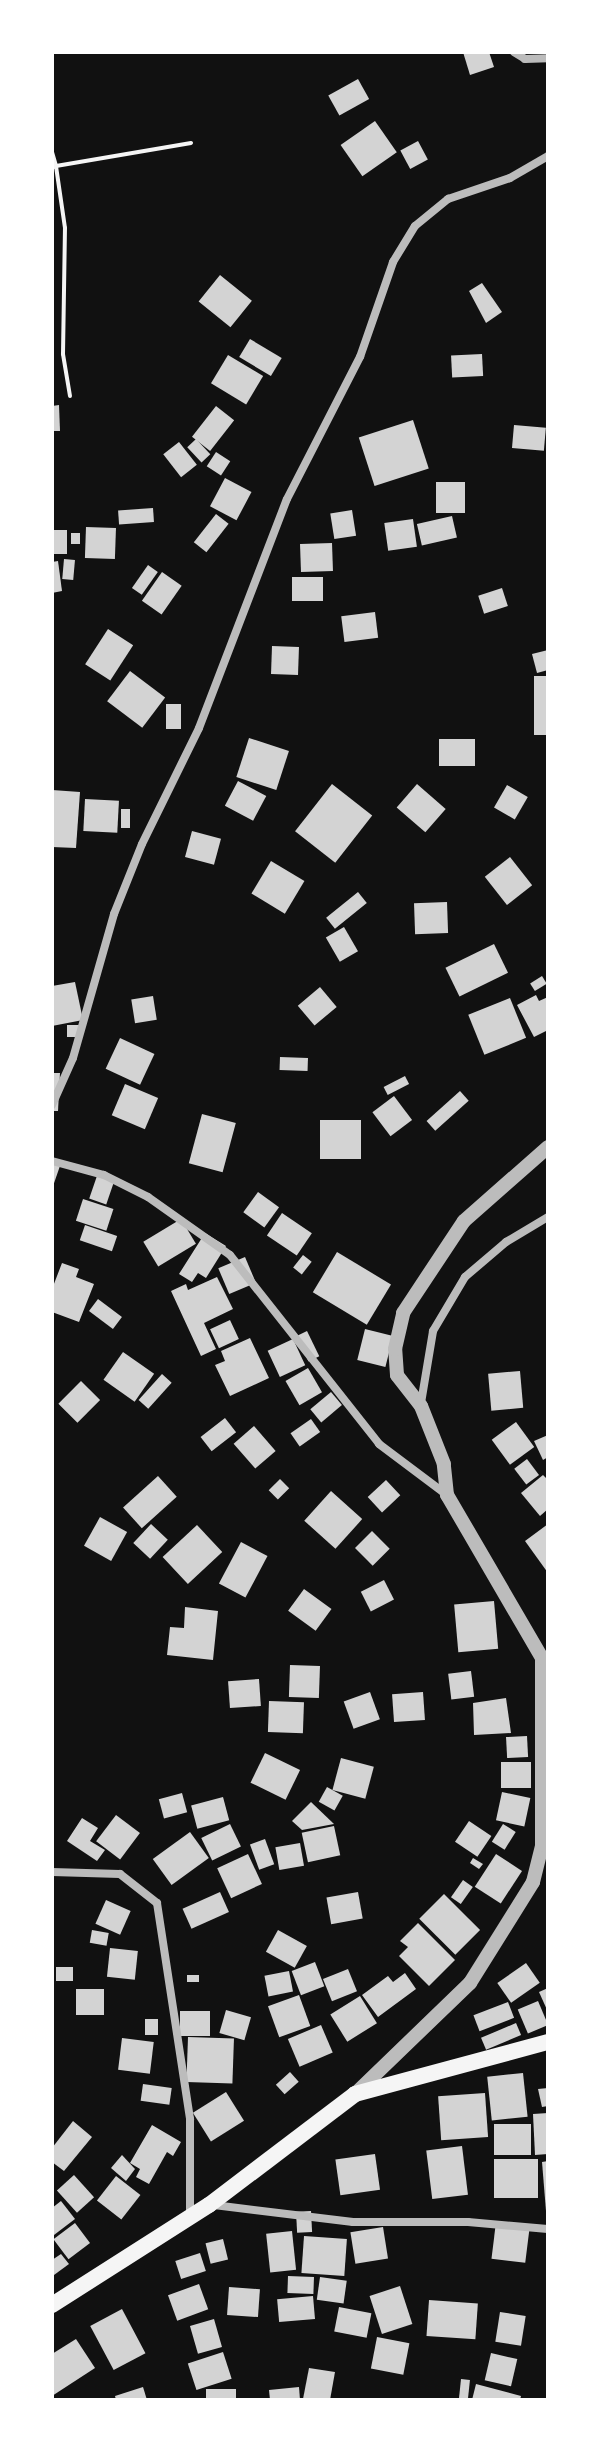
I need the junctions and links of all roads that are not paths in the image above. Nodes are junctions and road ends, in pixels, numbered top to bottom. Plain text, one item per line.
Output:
1 (514, 52) edge
2 (548, 58) edge
3 (548, 156) edge
4 (52, 1105) edge
5 (548, 1147) edge
6 (52, 1161) edge
7 (548, 1217) edge
8 (421, 1406) junction
9 (447, 1495) junction
10 (545, 1651) edge
11 (544, 1764) edge
12 (52, 1872) edge
13 (548, 2042) edge
14 (355, 2094) junction
15 (209, 2205) junction
16 (190, 2216) junction
17 (548, 2229) edge
18 (52, 2305) edge

1 - 2 street
3 - 4 street
5 - 8 street
6 - 9 street
7 - 8 street
8 - 9 street
9 - 10 street
10 - 11 street
11 - 14 street
12 - 16 street
13 - 14 main road
14 - 15 main road
15 - 16 main road
15 - 17 street
16 - 18 main road

